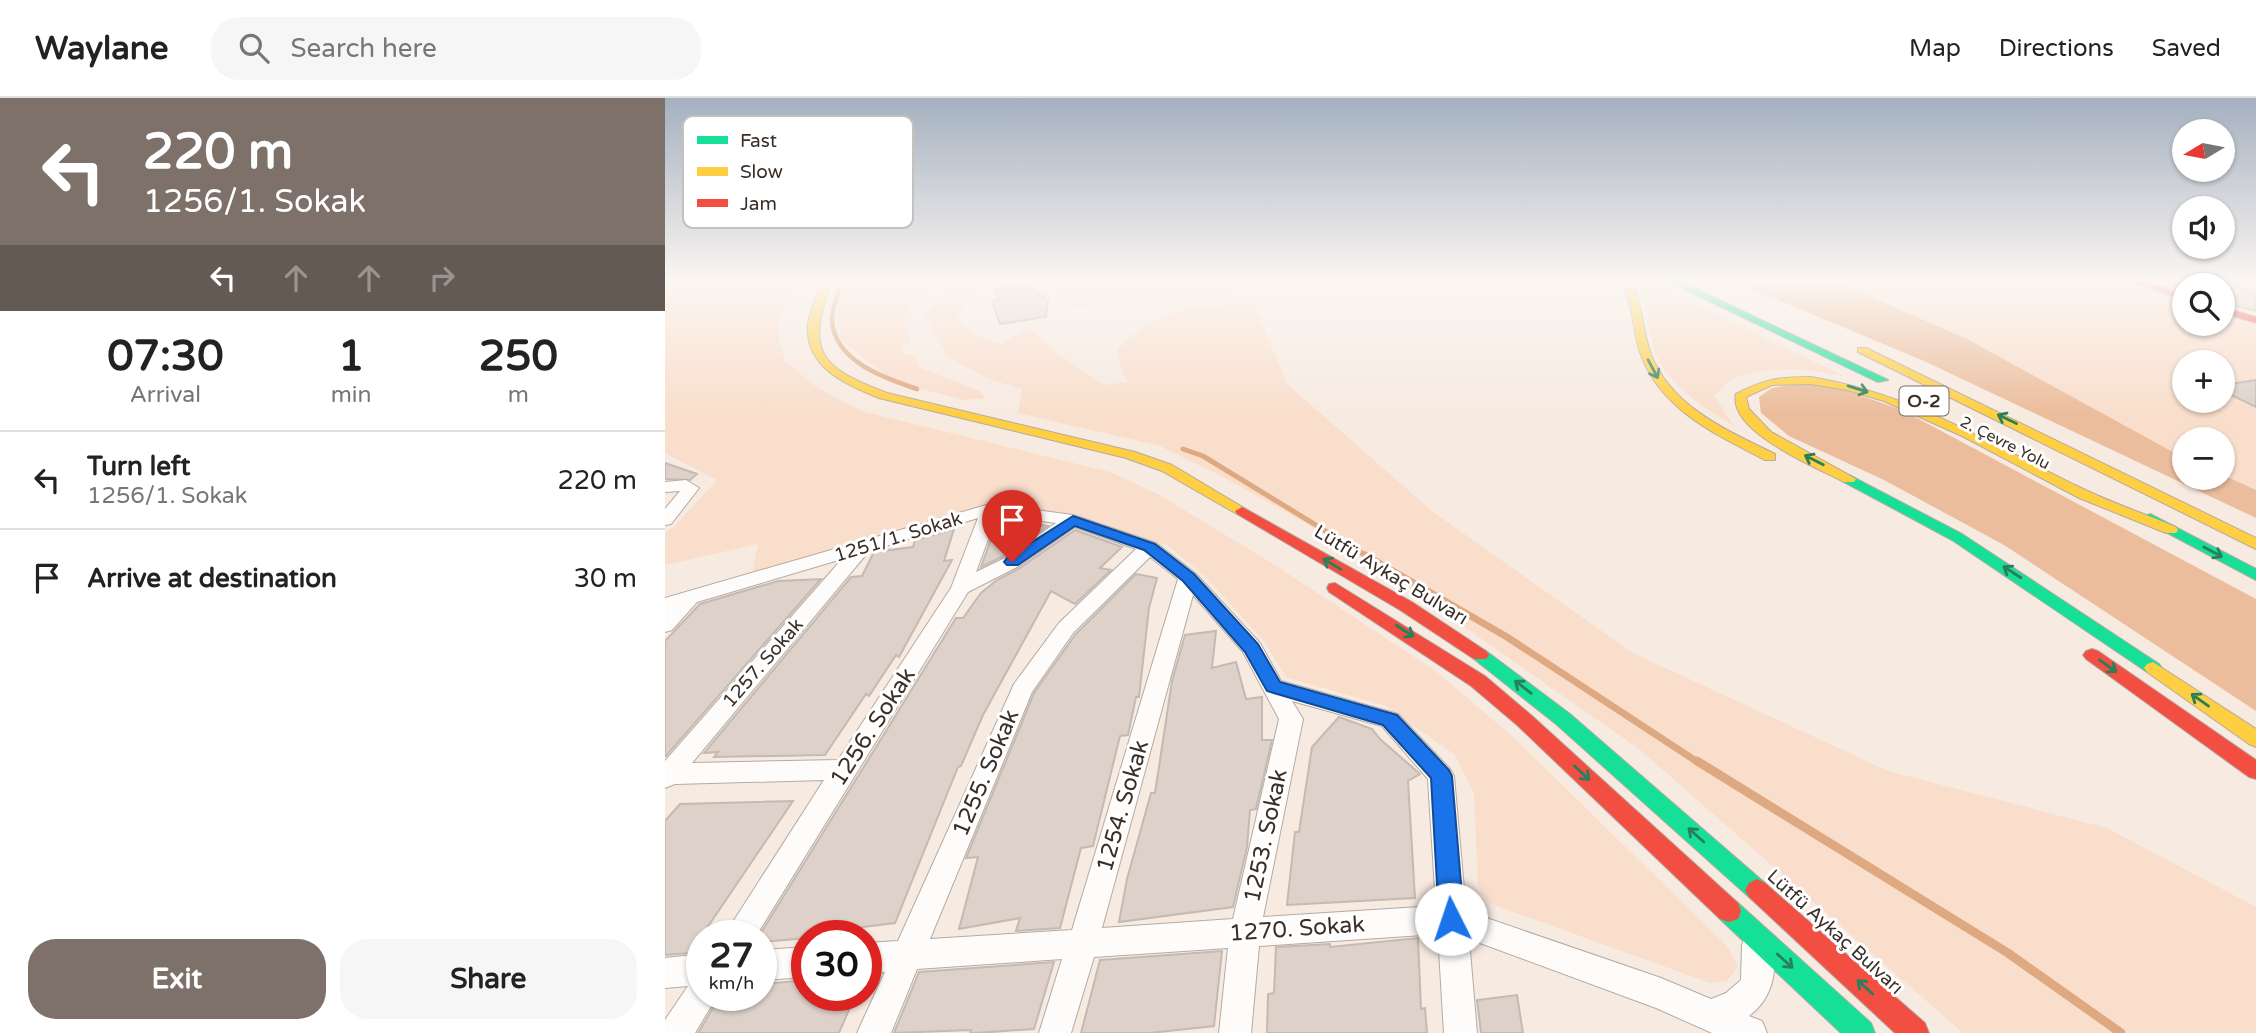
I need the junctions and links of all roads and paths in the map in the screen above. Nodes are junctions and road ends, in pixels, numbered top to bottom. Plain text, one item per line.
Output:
1 (812, 326) edge
2 (1641, 326) edge
3 (1766, 326) edge
4 (1844, 341) dead end
5 (820, 380) dead end
6 (979, 423) junction
7 (2068, 450) junction
8 (1781, 463) dead end
9 (1151, 479) dead end
10 (665, 487) edge
11 (1183, 496) dead end
12 (990, 509) junction
13 (1214, 514) dead end
14 (665, 520) edge
15 (1073, 520) junction
16 (2171, 530) junction
17 (2256, 530) edge
18 (2256, 544) edge
19 (1149, 547) junction
20 (861, 549) junction
21 (2256, 575) edge
22 (1317, 576) dead end
23 (1188, 577) junction
24 (961, 588) junction
25 (689, 599) junction
26 (665, 605) edge
27 (665, 625) edge
28 (2075, 643) dead end
29 (1273, 687) junction
30 (2256, 739) edge
31 (845, 770) junction
32 (2256, 771) edge
33 (667, 776) edge
34 (1451, 919) junction
35 (749, 920) edge
36 (1245, 933) junction
37 (1755, 934) junction
38 (1083, 943) junction
39 (907, 956) junction
40 (882, 957) edge
41 (686, 971) edge
42 (665, 973) edge
43 (690, 1011) edge
44 (1711, 1015) junction
45 (676, 1033) edge
46 (874, 1033) edge
47 (1055, 1033) edge
48 (1235, 1033) edge
49 (1461, 1033) edge
50 (1751, 1033) edge
51 (1861, 1033) edge
52 (1915, 1033) edge

1 - 6 main road, Lütfü Aykaç Bulvarı
2 -> 8 main road
3 - 16 main road, 2. Çevre Yolu / O-2
7 -> 4 main road, 2. Çevre Yolu / O-2
5 - 6 main road, Lütfü Aykaç Bulvarı
6 - 9 main road, Lütfü Aykaç Bulvarı
52 -> 6 main road, Lütfü Aykaç Bulvarı
7 - 17 main road
7 - 18 main road, 2. Çevre Yolu / O-2
10 - 14 street
11 - 13 main road
12 - 15 street, 1251/1. Sokak
12 - 20 street, 1251/1. Sokak
12 - 24 street, 1256. Sokak
15 - 19 street, 1251/1. Sokak
15 - 24 street
16 -> 21 main road, 2. Çevre Yolu / O-2
30 -> 16 main road
19 - 23 street, 1251/1. Sokak
19 - 39 street, 1255. Sokak
20 - 25 street, 1251/1. Sokak
20 - 33 street, 1257. Sokak
22 -> 37 main road, Lütfü Aykaç Bulvarı
23 - 29 street, 1251/1. Sokak
23 - 38 street, 1254. Sokak
24 - 31 street, 1256. Sokak
25 - 26 street, 1251/1. Sokak
25 - 27 street
28 -> 32 main road
29 - 34 street
29 - 36 street, 1253. Sokak
31 - 33 street
31 - 35 street, 1256. Sokak
34 - 36 street, 1270. Sokak
34 - 44 street, 1270. Sokak
34 - 49 street
36 - 38 street, 1270. Sokak
36 - 48 street, 1253. Sokak
37 - 44 street
37 -> 51 main road, Lütfü Aykaç Bulvarı
38 - 39 street, 1270. Sokak
38 - 47 street, 1254. Sokak
39 - 40 street, 1270. Sokak
39 - 46 street, 1255. Sokak
41 - 42 street
43 - 45 street
44 - 50 street, 1270. Sokak

